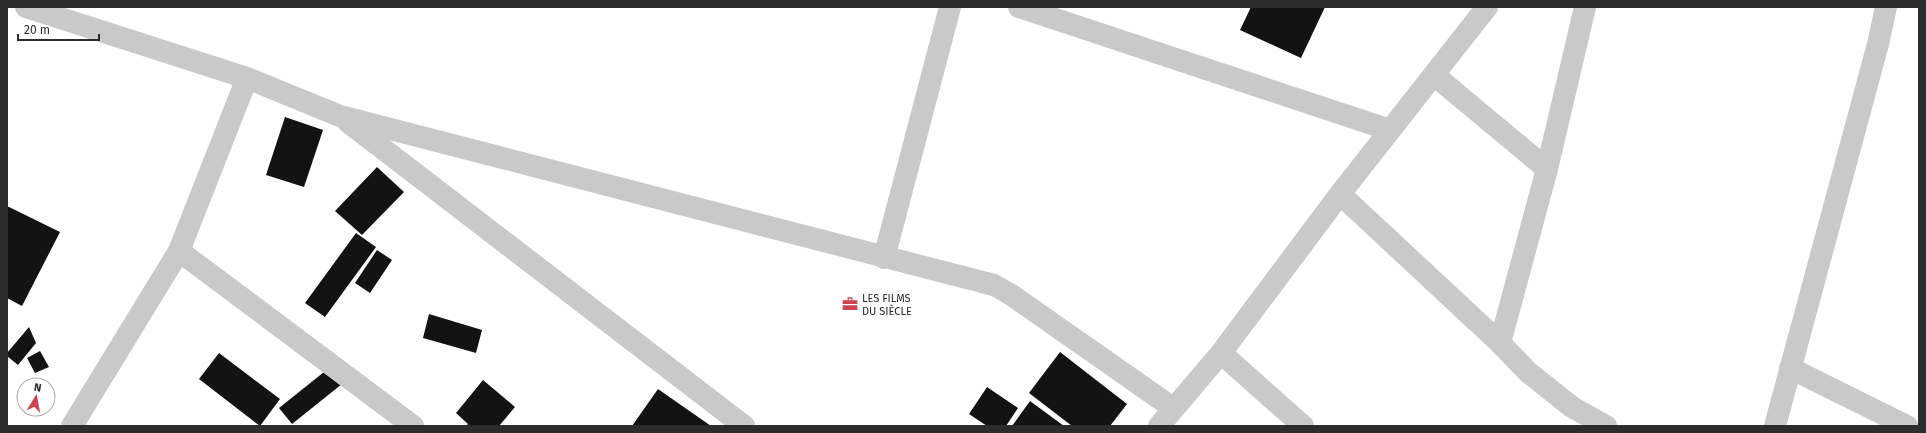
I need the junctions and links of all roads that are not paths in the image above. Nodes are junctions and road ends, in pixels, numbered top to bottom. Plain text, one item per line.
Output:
1 (26, 7) edge
2 (950, 7) edge
3 (1019, 7) edge
4 (1487, 7) edge
5 (1584, 7) edge
6 (1886, 7) edge
7 (1434, 75) junction
8 (248, 78) junction
9 (340, 116) junction
10 (1390, 130) junction
11 (1547, 169) junction
12 (1340, 194) junction
13 (179, 251) junction
14 (884, 258) junction
15 (1500, 343) junction
16 (1221, 353) junction
17 (1790, 368) junction
18 (1173, 408) junction
19 (72, 426) edge
20 (413, 426) edge
21 (744, 426) edge
22 (1159, 426) edge
23 (1303, 426) edge
24 (1606, 426) edge
25 (1774, 426) edge
26 (1907, 426) edge

1 - 8 street
2 - 14 street
3 - 10 street
4 - 7 street
5 - 11 street
6 - 17 street
7 - 10 street
7 - 11 street
8 - 9 street
8 - 13 street
9 - 14 street
9 - 21 street
10 - 12 street
11 - 15 street
12 - 15 street
12 - 16 street
13 - 19 street
13 - 20 street
14 - 18 street
15 - 24 street
16 - 18 street
16 - 23 street
17 - 25 street
17 - 26 street
18 - 22 street

